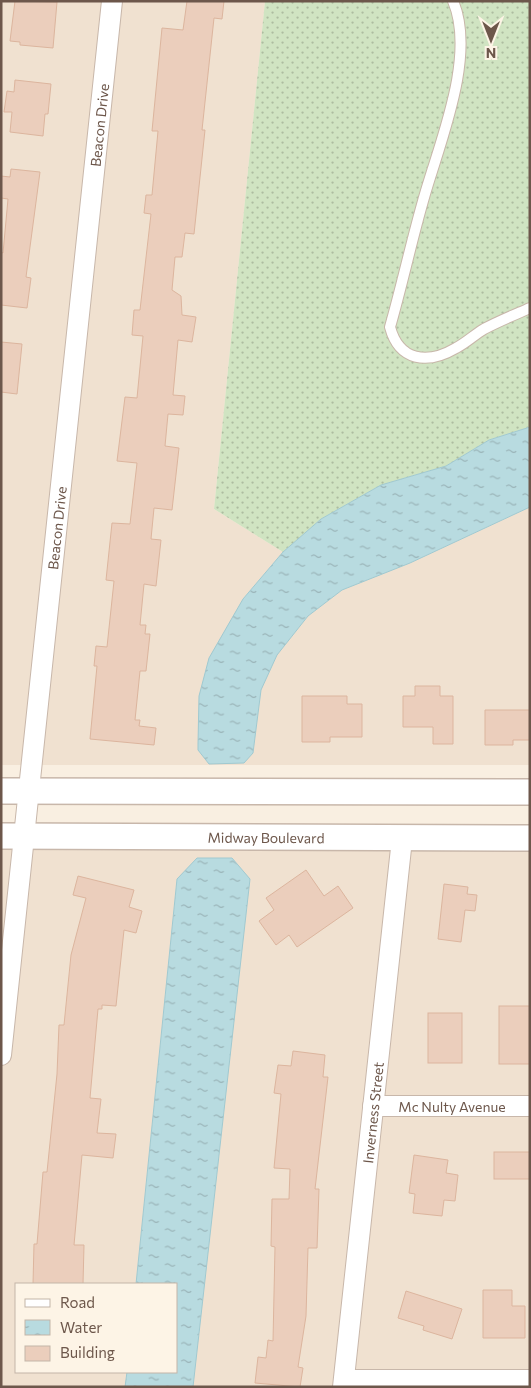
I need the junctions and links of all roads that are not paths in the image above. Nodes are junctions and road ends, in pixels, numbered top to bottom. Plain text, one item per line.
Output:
1 (112, 1) edge
2 (453, 1) edge
3 (530, 308) edge
4 (1, 791) edge
5 (29, 791) junction
6 (530, 792) edge
7 (13, 836) edge
8 (530, 838) edge
9 (402, 839) junction
10 (1, 1055) edge
11 (373, 1106) junction
12 (530, 1106) edge
13 (530, 1380) edge
14 (344, 1383) edge

1 - 5 street, Beacon Drive
2 - 3 lane
4 - 5 street
5 - 6 street
5 - 7 street, Beacon Drive
7 - 9 street, Midway Boulevard
7 - 10 street, Beacon Drive
8 - 9 street, Midway Boulevard
9 - 11 street, Inverness Street
11 - 12 street, Mc Nulty Avenue
11 - 14 street, Inverness Street
13 - 14 street

